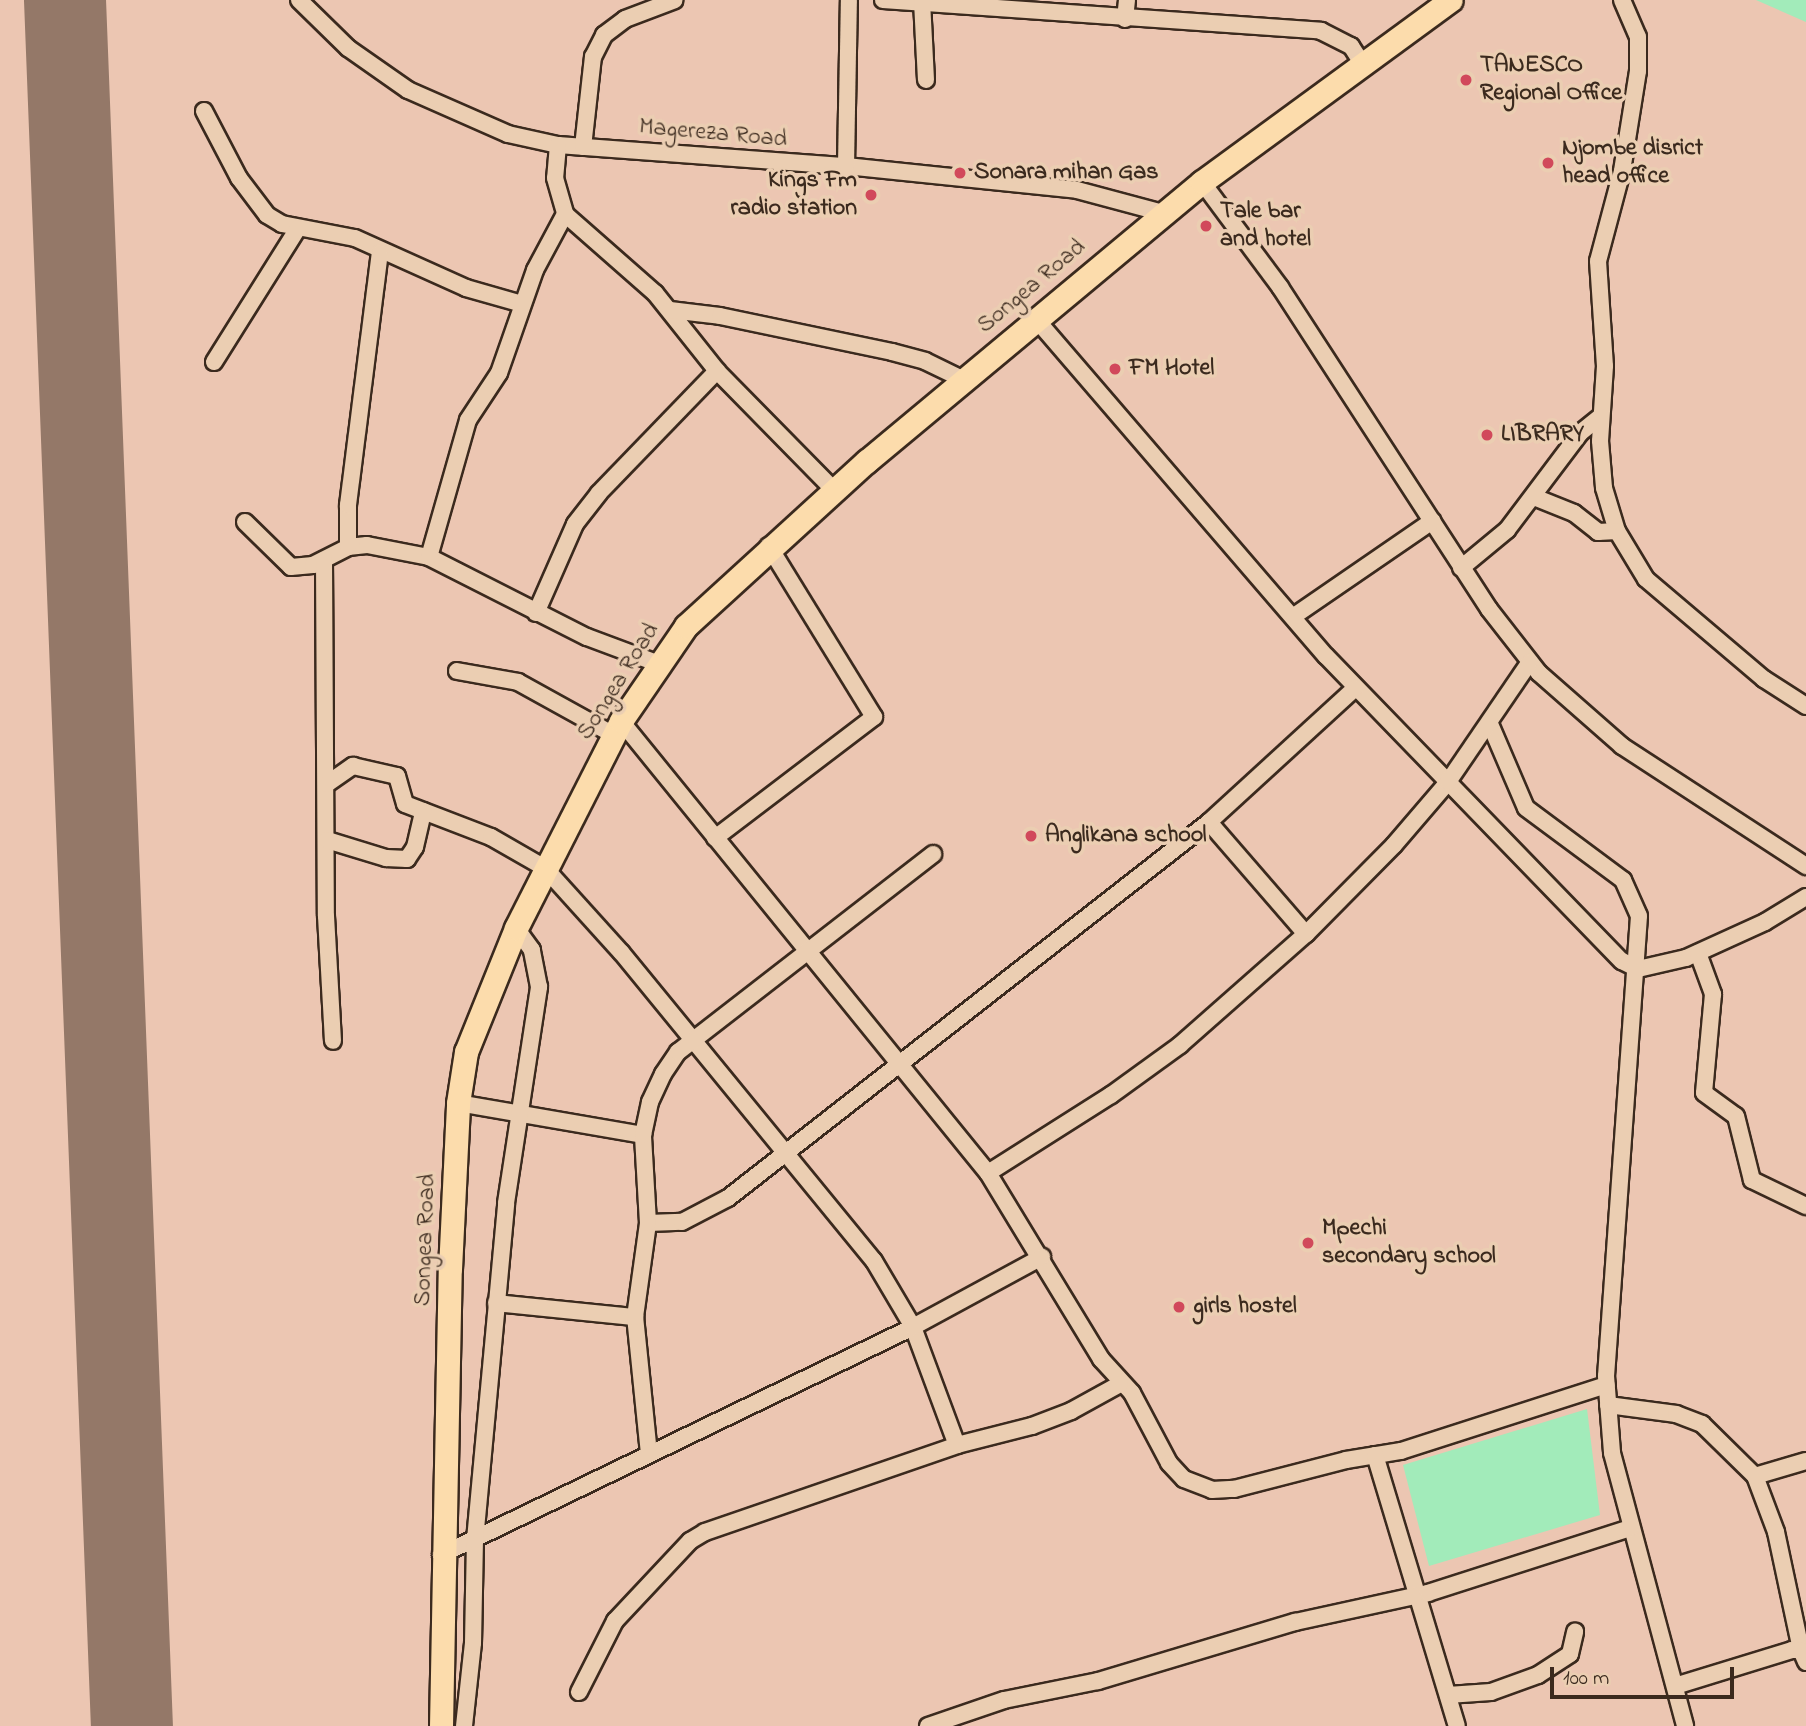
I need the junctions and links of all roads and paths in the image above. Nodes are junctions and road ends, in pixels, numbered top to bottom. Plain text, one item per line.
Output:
1 (299, 0) edge
2 (675, 0) edge
3 (849, 0) edge
4 (883, 0) edge
5 (1127, 0) edge
6 (1451, 0) edge
7 (1622, 0) edge
8 (922, 1) edge
9 (1125, 19) junction
10 (1362, 63) junction
11 (926, 80) dead end
12 (204, 111) dead end
13 (558, 145) junction
14 (583, 147) junction
15 (846, 166) junction
16 (1202, 182) junction
17 (1163, 213) junction
18 (565, 214) junction
19 (298, 228) junction
20 (380, 253) junction
21 (522, 304) junction
22 (670, 310) junction
23 (1035, 318) junction
24 (214, 362) dead end
25 (718, 371) junction
26 (962, 379) junction
27 (1600, 418) junction
28 (834, 490) junction
29 (1534, 497) junction
30 (1432, 521) junction
31 (245, 522) dead end
32 (1617, 531) junction
33 (769, 546) junction
34 (348, 547) junction
35 (429, 557) junction
36 (324, 560) junction
37 (300, 568) junction
38 (1461, 568) junction
39 (323, 592) junction
40 (536, 613) junction
41 (1294, 617) junction
42 (1530, 662) junction
43 (657, 663) junction
44 (457, 671) dead end
45 (1355, 688) junction
46 (1806, 706) edge
47 (1490, 724) junction
48 (617, 728) junction
49 (1448, 782) junction
50 (327, 784) junction
51 (423, 811) junction
52 (1209, 822) junction
53 (715, 838) junction
54 (327, 840) junction
55 (933, 854) dead end
56 (1806, 866) edge
57 (545, 868) junction
58 (1806, 897) edge
59 (516, 929) junction
60 (1306, 934) junction
61 (804, 951) junction
62 (1698, 953) junction
63 (1638, 969) junction
64 (693, 1040) junction
65 (332, 1041) dead end
66 (898, 1065) junction
67 (458, 1103) junction
68 (518, 1115) junction
69 (643, 1135) junction
70 (784, 1150) junction
71 (989, 1173) junction
72 (1806, 1206) edge
73 (648, 1223) junction
74 (1042, 1256) junction
75 (496, 1303) junction
76 (635, 1317) junction
77 (913, 1327) junction
78 (1120, 1384) junction
79 (1606, 1385) junction
80 (1608, 1405) junction
81 (957, 1445) junction
82 (649, 1454) junction
83 (1375, 1455) junction
84 (1806, 1461) edge
85 (1755, 1476) junction
86 (1631, 1528) junction
87 (475, 1541) junction
88 (441, 1555) junction
89 (1419, 1596) junction
90 (1575, 1632) dead end
91 (1803, 1656) edge
92 (1675, 1686) junction
93 (579, 1692) dead end
94 (1448, 1695) junction
95 (441, 1726) edge
96 (464, 1726) edge
97 (928, 1726) edge
98 (1457, 1726) edge
99 (1685, 1726) edge

1 - 13 street, Magereza Road
2 - 14 street
3 - 15 street
4 - 8 street
5 - 9 street
6 - 10 highway, Songea Road
7 - 27 street
8 - 9 street
8 - 11 street
9 - 10 street
10 - 16 highway, Songea Road
12 - 19 street
13 - 14 street, Magereza Road
13 - 18 street
14 - 15 street, Magereza Road
15 - 17 street, Magereza Road
16 - 17 highway, Songea Road
16 - 30 street
17 - 23 highway, Songea Road
18 - 21 street
18 - 22 street
19 - 20 street
19 - 24 street
20 - 21 street
20 - 34 street
21 - 35 street
22 - 25 street
22 - 26 street
23 - 26 highway, Songea Road
23 - 41 street
25 - 28 street
25 - 40 street
26 - 28 highway, Songea Road
27 - 29 street
27 - 32 street
28 - 33 highway, Songea Road
29 - 32 street
29 - 38 street
30 - 38 street
30 - 41 street
31 - 37 street
32 - 46 street
33 - 43 highway, Songea Road
33 - 53 street
34 - 35 street
34 - 36 street
35 - 40 street
36 - 37 street
36 - 39 street
37 - 39 street
38 - 42 street
39 - 50 street
40 - 43 street
41 - 45 street
42 - 47 street
42 - 56 street
43 - 48 highway, Songea Road
44 - 48 street
45 - 49 street
45 - 52 street
47 - 49 street
47 - 63 street
48 - 53 street
48 - 57 highway, Songea Road
49 - 60 street
49 - 63 street
50 - 51 street
50 - 54 street
51 - 54 street
51 - 57 street
52 - 60 street
52 - 66 street
53 - 61 street
54 - 65 street
55 - 61 street
57 - 59 highway, Songea Road
57 - 64 street
58 - 62 street
59 - 67 highway, Songea Road
59 - 68 street
60 - 71 street
61 - 64 street
61 - 66 street
62 - 63 street
62 - 72 street
63 - 79 street
64 - 69 street
64 - 70 street
66 - 70 street
66 - 71 street
67 - 68 street
67 - 88 highway, Songea Road
68 - 69 street
68 - 75 street
69 - 73 street
70 - 73 street
70 - 77 street
71 - 74 street
73 - 76 street
74 - 77 street
74 - 78 street
75 - 76 street
75 - 87 street
76 - 82 street
77 - 81 street
77 - 82 street
78 - 81 street
78 - 83 street
79 - 80 street
79 - 83 street
80 - 85 street
80 - 86 street
81 - 93 street
82 - 87 street
83 - 89 street
84 - 85 street
85 - 91 street
86 - 89 street
86 - 92 street
87 - 88 street
87 - 96 street
88 - 95 highway, Songea Road
89 - 94 street
89 - 97 street
90 - 94 street
91 - 92 street
92 - 99 street
94 - 98 street

